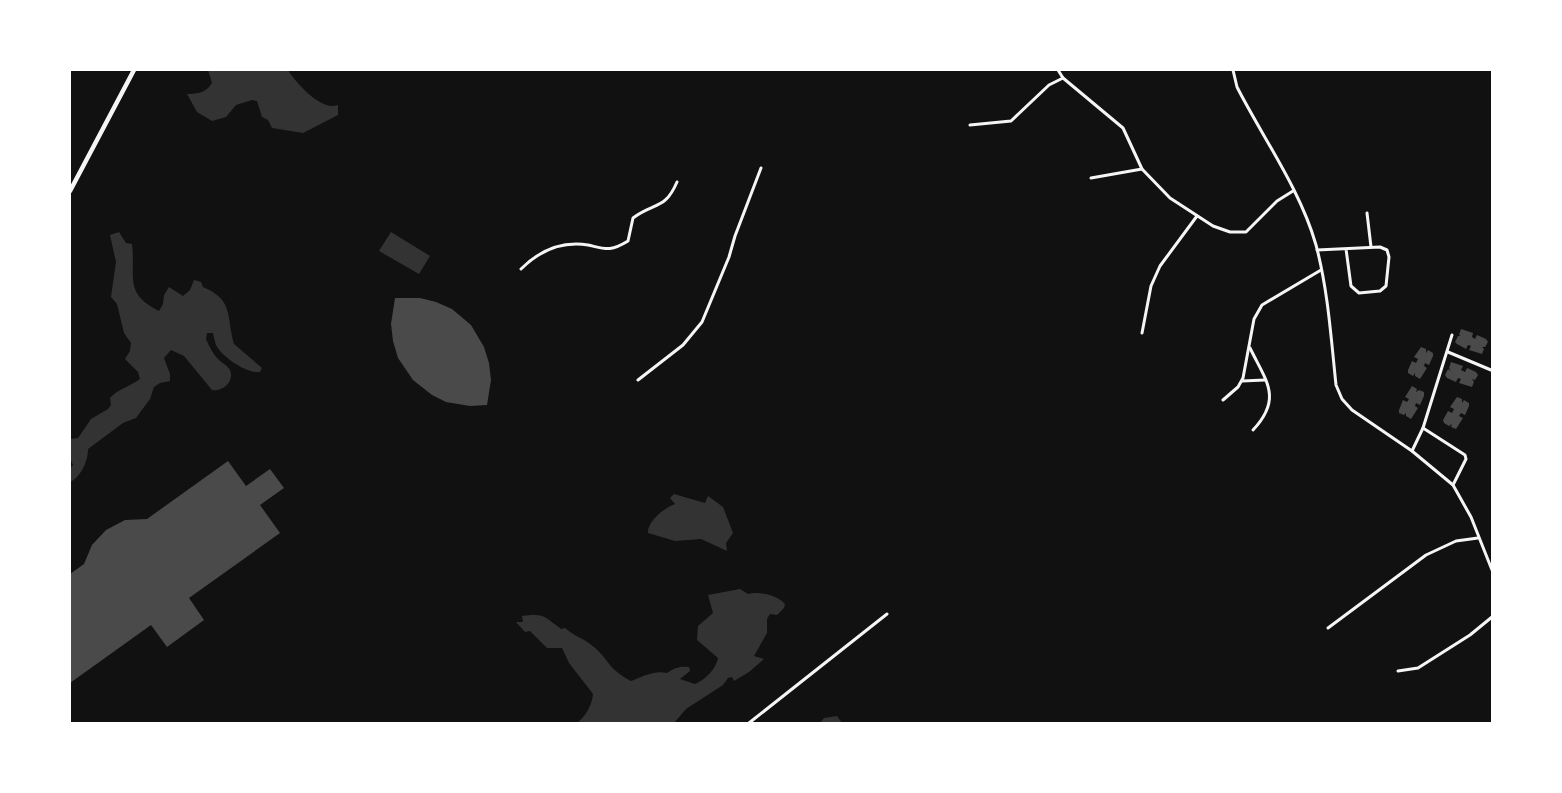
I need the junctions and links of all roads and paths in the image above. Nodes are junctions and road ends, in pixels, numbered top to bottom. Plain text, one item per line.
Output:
1 (134, 70) edge
2 (1058, 70) edge
3 (1233, 70) edge
4 (1063, 78) junction
5 (970, 125) dead end
6 (761, 168) dead end
7 (1142, 169) junction
8 (1091, 178) dead end
9 (677, 182) dead end
10 (70, 191) edge
11 (1293, 191) junction
12 (1367, 213) dead end
13 (1197, 216) junction
14 (1371, 247) junction
15 (1346, 248) junction
16 (1317, 250) junction
17 (521, 269) dead end
18 (1321, 270) junction
19 (1142, 333) dead end
20 (1452, 335) dead end
21 (1250, 347) junction
22 (1448, 352) junction
23 (1491, 370) edge
24 (638, 380) dead end
25 (1265, 380) junction
26 (1241, 381) junction
27 (1223, 400) dead end
28 (1423, 428) junction
29 (1253, 430) dead end
30 (1412, 451) junction
31 (1453, 485) junction
32 (1478, 538) junction
33 (1492, 570) edge
34 (887, 614) dead end
35 (1492, 616) edge
36 (1328, 628) dead end
37 (1398, 671) dead end
38 (749, 723) edge

1 - 10 street
2 - 4 street
3 - 11 street
4 - 5 street
4 - 7 street
6 - 24 street
7 - 8 street
7 - 13 street
9 - 17 street
11 - 13 street
11 - 16 street
12 - 14 street
13 - 19 street
14 - 15 street
14 - 15 street
15 - 16 street
16 - 18 street
18 - 21 street
18 - 30 street
20 - 22 street
21 - 25 street
21 - 26 street
22 - 23 street
22 - 28 street
25 - 26 street
25 - 29 street
26 - 27 street
28 - 30 street
28 - 31 street
30 - 31 street
31 - 32 street
32 - 33 street
32 - 36 street
34 - 38 street
35 - 37 street

